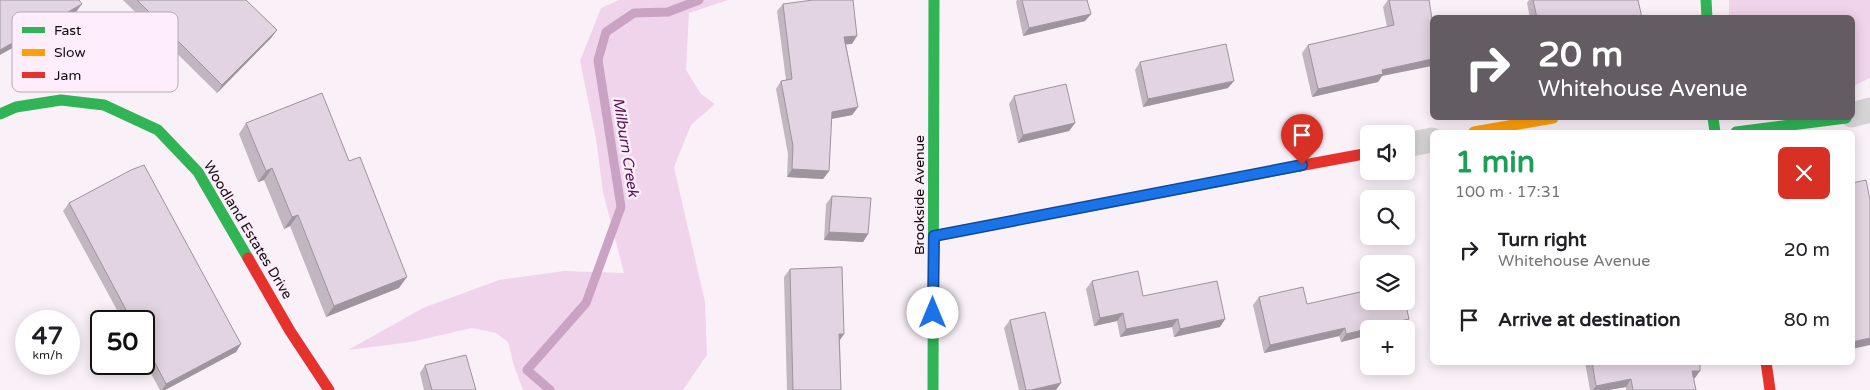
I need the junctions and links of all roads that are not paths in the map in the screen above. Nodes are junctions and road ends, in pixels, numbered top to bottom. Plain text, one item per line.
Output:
1 (934, 0) edge
2 (1706, 0) edge
3 (1706, 15) edge
4 (1870, 110) edge
5 (0, 114) edge
6 (1855, 114) edge
7 (1542, 120) edge
8 (1830, 120) edge
9 (1485, 130) edge
10 (1752, 130) edge
11 (1430, 140) edge
12 (1415, 143) edge
13 (1360, 155) edge
14 (934, 236) junction
15 (1766, 365) edge
16 (329, 390) edge
17 (933, 390) edge
18 (1770, 390) edge

1 - 14 street, Brookside Avenue
2 - 3 street
4 - 6 street
5 - 16 street, Woodland Estates Drive
7 - 9 street
8 - 10 street
11 - 12 street
13 - 14 street
14 - 17 street, Brookside Avenue
15 - 18 street

